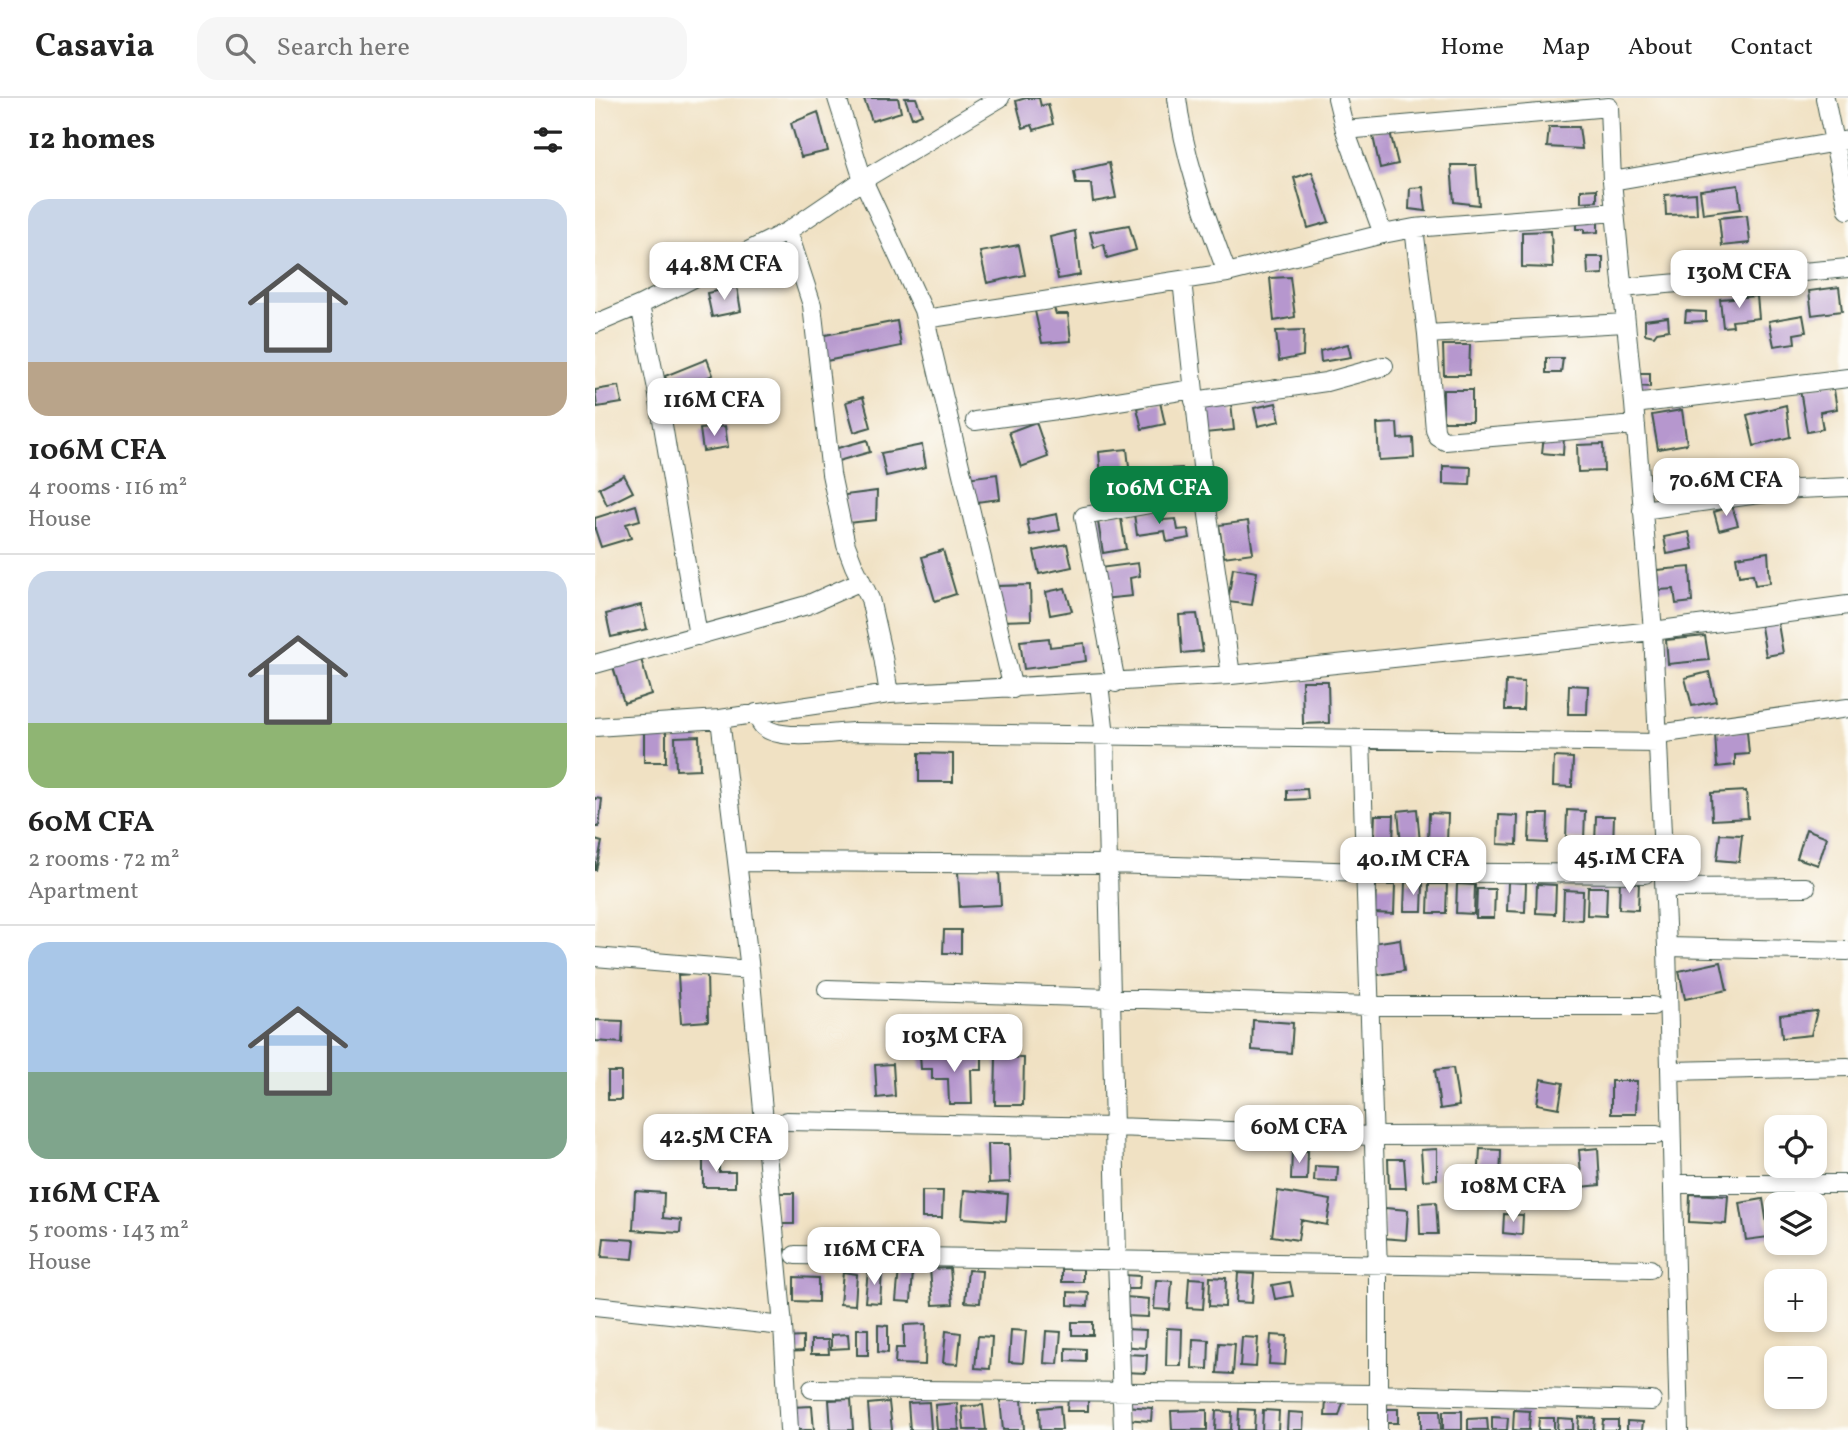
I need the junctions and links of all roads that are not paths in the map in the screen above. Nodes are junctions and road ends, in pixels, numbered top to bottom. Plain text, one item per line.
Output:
1 (837, 98) edge
2 (1000, 98) edge
3 (1177, 98) edge
4 (1337, 98) edge
5 (1825, 98) edge
6 (1609, 102) edge
7 (1345, 130) junction
8 (1841, 141) edge
9 (863, 180) junction
10 (1612, 181) junction
11 (1848, 210) edge
12 (1615, 212) junction
13 (1414, 228) junction
14 (788, 231) junction
15 (1383, 234) junction
16 (1848, 268) edge
17 (1227, 273) junction
18 (1182, 280) junction
19 (1622, 288) junction
20 (639, 305) junction
21 (925, 319) junction
22 (1625, 323) junction
23 (595, 324) edge
24 (1427, 334) junction
25 (1384, 366) dead end
26 (1848, 378) edge
27 (1193, 395) junction
28 (1635, 404) junction
29 (975, 421) dead end
30 (1636, 425) junction
31 (1848, 487) edge
32 (1205, 494) junction
33 (1642, 510) junction
34 (861, 581) junction
35 (1848, 605) edge
36 (1653, 631) junction
37 (698, 636) junction
38 (595, 664) edge
39 (1231, 676) junction
40 (1108, 683) junction
41 (1013, 689) junction
42 (889, 694) junction
43 (1848, 708) edge
44 (756, 713) junction
45 (720, 719) junction
46 (595, 727) edge
47 (1105, 736) junction
48 (1361, 739) junction
49 (1658, 739) junction
50 (738, 862) junction
51 (1109, 864) junction
52 (1366, 873) junction
53 (1645, 874) dead end
54 (1807, 887) dead end
55 (1665, 888) junction
56 (1667, 947) junction
57 (1848, 951) edge
58 (595, 957) edge
59 (750, 970) junction
60 (827, 989) dead end
61 (1111, 998) junction
62 (1370, 1006) junction
63 (1653, 1006) dead end
64 (1848, 1067) edge
65 (1671, 1071) junction
66 (786, 1121) dead end
67 (1114, 1127) junction
68 (1657, 1135) dead end
69 (1374, 1136) junction
70 (1674, 1184) junction
71 (1848, 1184) edge
72 (795, 1255) dead end
73 (1117, 1259) junction
74 (1378, 1265) junction
75 (1650, 1269) dead end
76 (595, 1306) edge
77 (783, 1326) junction
78 (812, 1389) dead end
79 (1122, 1392) junction
80 (1376, 1394) junction
81 (1651, 1401) dead end
82 (789, 1430) edge
83 (1123, 1430) edge
84 (1378, 1430) edge
85 (1679, 1430) edge

1 - 9 street
2 - 9 street
3 - 17 street
4 - 7 street
5 - 8 street
6 - 7 street
6 - 10 street
7 - 15 street
8 - 10 street
8 - 11 street
9 - 14 street
9 - 21 street
10 - 12 street
12 - 13 street
12 - 19 street
13 - 15 street
13 - 24 street
14 - 20 street
14 - 34 street
15 - 17 street
16 - 19 street
17 - 18 street
18 - 21 street
18 - 27 street
19 - 22 street
20 - 23 street
20 - 37 street
21 - 41 street
22 - 24 street
22 - 28 street
24 - 30 street
25 - 27 street
26 - 28 street
27 - 29 street
27 - 32 street
28 - 30 street
30 - 33 street
31 - 33 street
32 - 39 street
32 - 40 street
33 - 36 street
34 - 37 street
34 - 42 street
35 - 36 street
36 - 39 street
36 - 49 street
37 - 38 street
39 - 40 street
40 - 41 street
40 - 47 street
41 - 42 street
42 - 44 street
43 - 49 street
44 - 45 street
44 - 47 street
45 - 46 street
45 - 50 street
47 - 48 street
47 - 51 street
48 - 49 street
48 - 52 street
49 - 55 street
50 - 51 street
50 - 59 street
51 - 52 street
51 - 61 street
52 - 53 street
52 - 62 street
54 - 55 street
55 - 56 street
56 - 57 street
56 - 65 street
58 - 59 street
59 - 77 street
60 - 61 street
61 - 62 street
61 - 67 street
62 - 63 street
62 - 69 street
64 - 65 street
65 - 70 street
66 - 67 street
67 - 69 street
67 - 73 street
68 - 69 street
69 - 74 street
70 - 71 street
70 - 85 street
72 - 73 street
73 - 74 street
73 - 79 street
74 - 75 street
74 - 80 street
76 - 77 street
77 - 82 street
78 - 79 street
79 - 80 street
79 - 83 street
80 - 81 street
80 - 84 street

